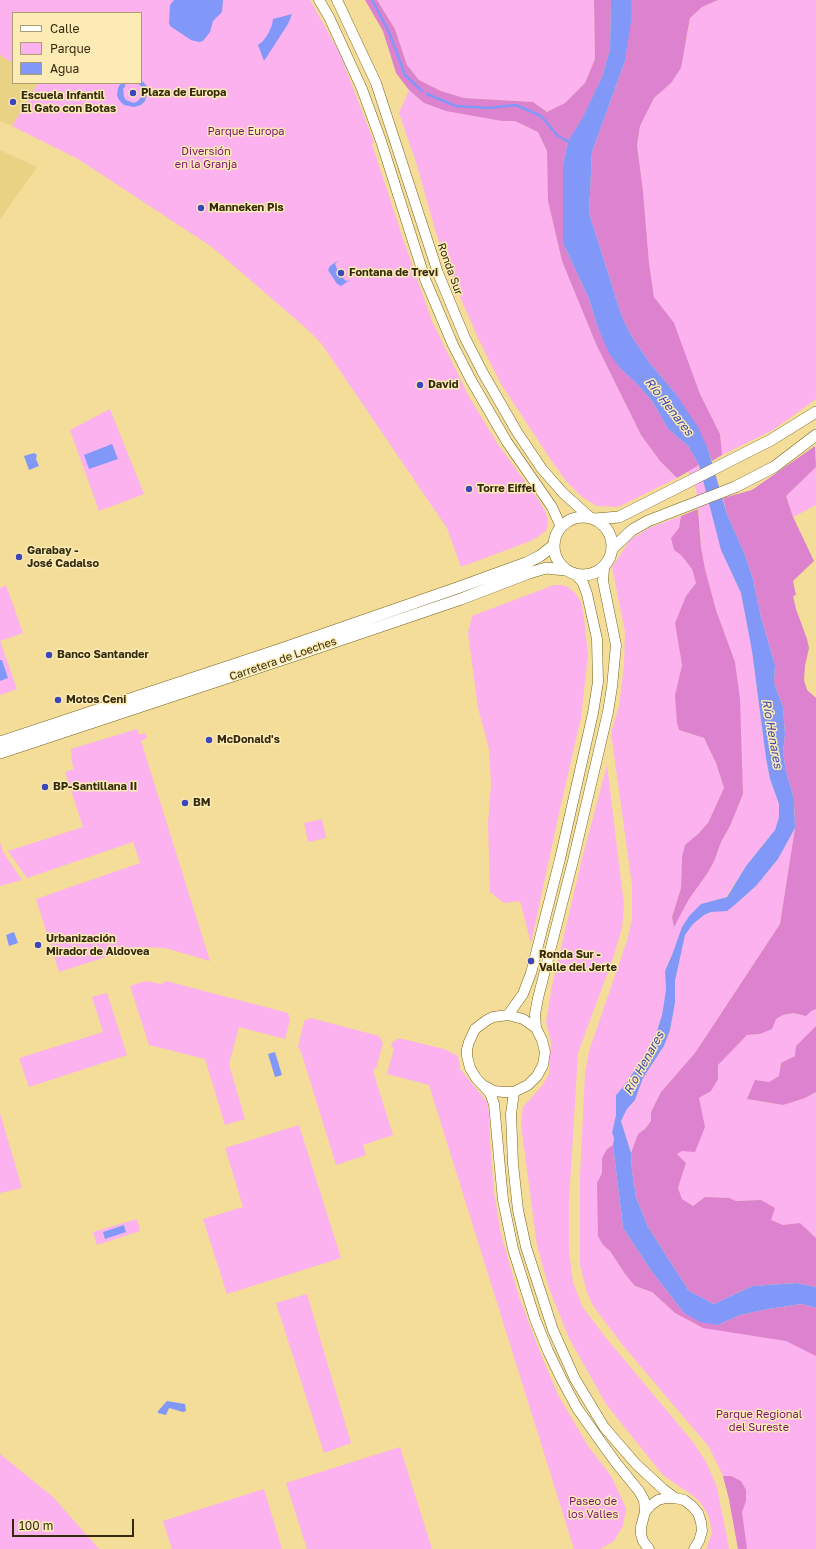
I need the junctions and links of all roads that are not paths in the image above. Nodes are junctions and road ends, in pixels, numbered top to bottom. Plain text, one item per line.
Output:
1 (319, 0) edge
2 (337, 0) edge
3 (816, 412) edge
4 (816, 435) edge
5 (593, 518) junction
6 (561, 527) junction
7 (554, 545) junction
8 (613, 548) junction
9 (604, 568) junction
10 (565, 570) junction
11 (577, 576) junction
12 (0, 742) edge
13 (0, 753) edge
14 (508, 1015) junction
15 (536, 1028) junction
16 (485, 1086) junction
17 (514, 1092) junction
18 (675, 1498) junction
19 (645, 1512) junction
20 (649, 1549) edge
21 (694, 1549) edge

1 - 6 main road
2 - 5 main road, Ronda Sur
3 - 5 main road
4 - 8 main road
5 - 6 main road
5 - 8 main road
6 - 7 main road
7 - 10 main road
7 - 12 main road, Carretera de Loeches
8 - 9 main road
9 - 11 main road
9 - 15 main road
10 - 11 main road
10 - 13 main road, Carretera de Loeches
11 - 14 main road
14 - 15 main road
14 - 16 main road
15 - 17 main road
16 - 17 main road
16 - 19 main road
17 - 18 main road
18 - 19 main road
18 - 21 main road
19 - 20 main road

